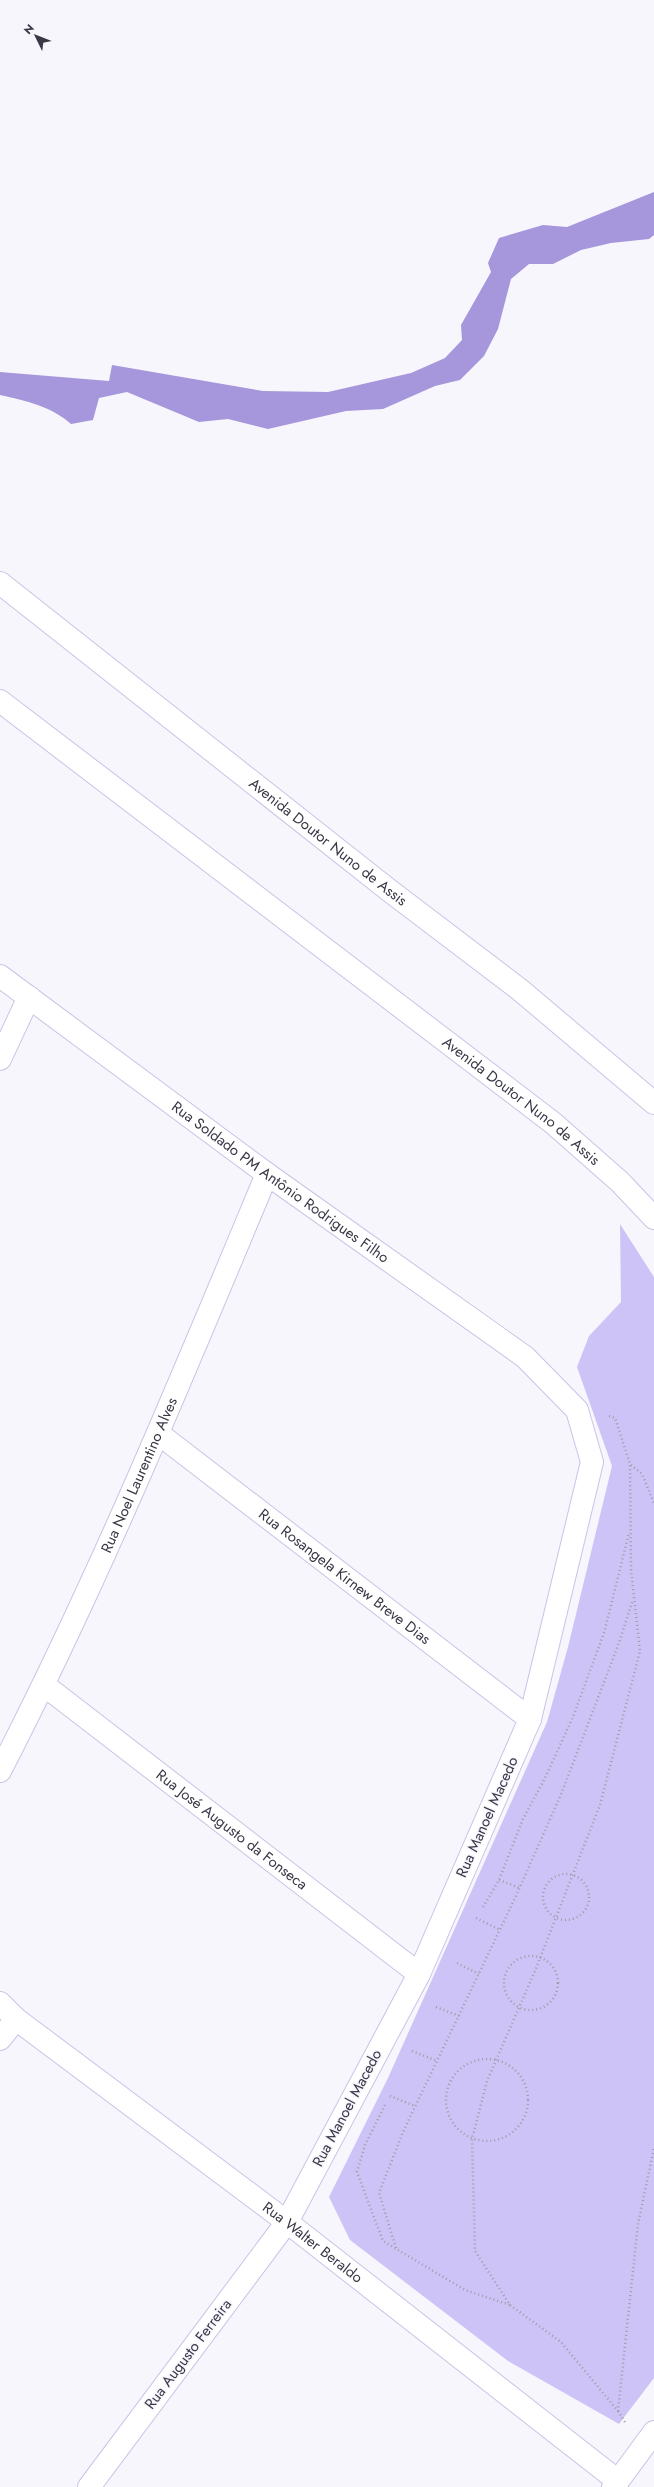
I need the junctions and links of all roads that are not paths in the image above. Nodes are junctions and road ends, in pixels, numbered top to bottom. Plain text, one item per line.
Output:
1 (0, 582) edge
2 (0, 701) edge
3 (0, 976) edge
4 (29, 997) junction
5 (0, 1059) edge
6 (654, 1103) edge
7 (268, 1174) junction
8 (654, 1218) edge
9 (559, 1390) joint
10 (159, 1434) junction
11 (44, 1685) junction
12 (530, 1719) junction
13 (0, 1771) edge
14 (419, 1974) junction
15 (0, 2003) edge
16 (16, 2019) junction
17 (0, 2039) edge
18 (287, 2222) junction
19 (654, 2432) edge
20 (616, 2484) edge
21 (89, 2487) edge

1 - 6 street, Avenida Doutor Nuno de Assis
2 - 8 street, Avenida Doutor Nuno de Assis
3 - 4 street, Rua Soldado PM Antônio Rodrigues Filho
4 - 5 street
4 - 7 street, Rua Soldado PM Antônio Rodrigues Filho
7 - 9 street, Rua Soldado PM Antônio Rodrigues Filho
7 - 10 street, Rua Noel Laurentino Alves
9 - 12 street, Rua Manoel Macedo
10 - 11 street, Rua Noel Laurentino Alves
10 - 12 street, Rua Rosangela Kirnew Breve Dias
11 - 13 street, Rua Noel Laurentino Alves
11 - 14 street, Rua José Augusto da Fonseca
12 - 14 street, Rua Manoel Macedo
14 - 18 street, Rua Manoel Macedo
15 - 16 street, Rua Walter Beraldo
16 - 17 street
16 - 18 street, Rua Walter Beraldo
18 - 20 street, Rua Walter Beraldo
18 - 21 street, Rua Augusto Ferreira
19 - 20 street

